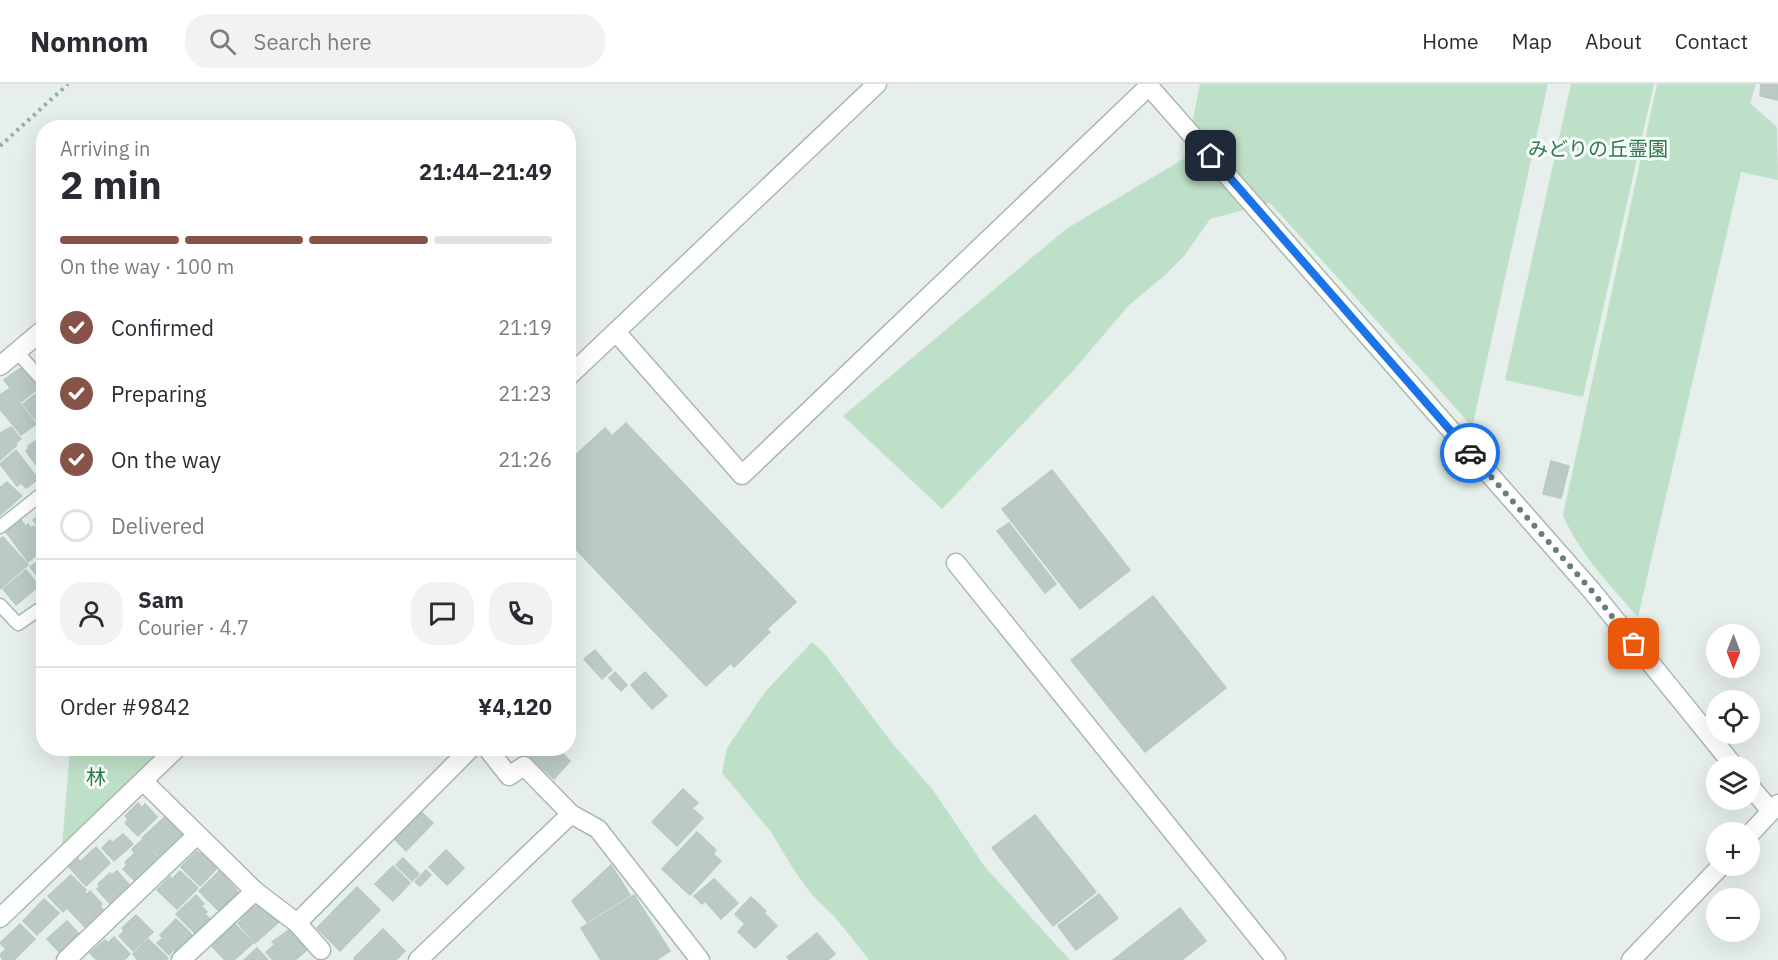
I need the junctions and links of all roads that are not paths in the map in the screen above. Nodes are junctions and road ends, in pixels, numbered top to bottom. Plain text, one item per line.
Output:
1 (877, 84) edge
2 (1148, 85) edge
3 (616, 332) junction
4 (36, 336) edge
5 (17, 352) junction
6 (0, 366) edge
7 (576, 370) edge
8 (36, 373) edge
9 (36, 498) edge
10 (0, 527) edge
11 (956, 563) dead end
12 (0, 605) edge
13 (36, 612) edge
14 (169, 756) edge
15 (463, 756) edge
16 (493, 756) edge
17 (1726, 756) edge
18 (143, 781) junction
19 (1760, 796) edge
20 (1776, 813) edge
21 (571, 814) junction
22 (1760, 826) edge
23 (197, 835) junction
24 (1711, 876) edge
25 (255, 891) junction
26 (0, 918) edge
27 (297, 923) junction
28 (690, 956) edge
29 (321, 957) edge
30 (66, 960) edge
31 (181, 960) edge
32 (418, 960) edge
33 (1276, 960) edge
34 (1631, 960) edge

1 - 3 street
2 - 3 street
2 - 17 street
3 - 7 street
4 - 5 street
5 - 6 street
5 - 8 lane
9 - 10 lane
11 - 33 street
12 - 13 lane
14 - 18 street
15 - 27 street
16 - 21 street
18 - 23 street
18 - 26 street
19 - 20 street
20 - 22 street
21 - 28 street
21 - 32 street
23 - 25 street
23 - 30 street
24 - 34 street
25 - 27 street
25 - 31 street
27 - 29 street

